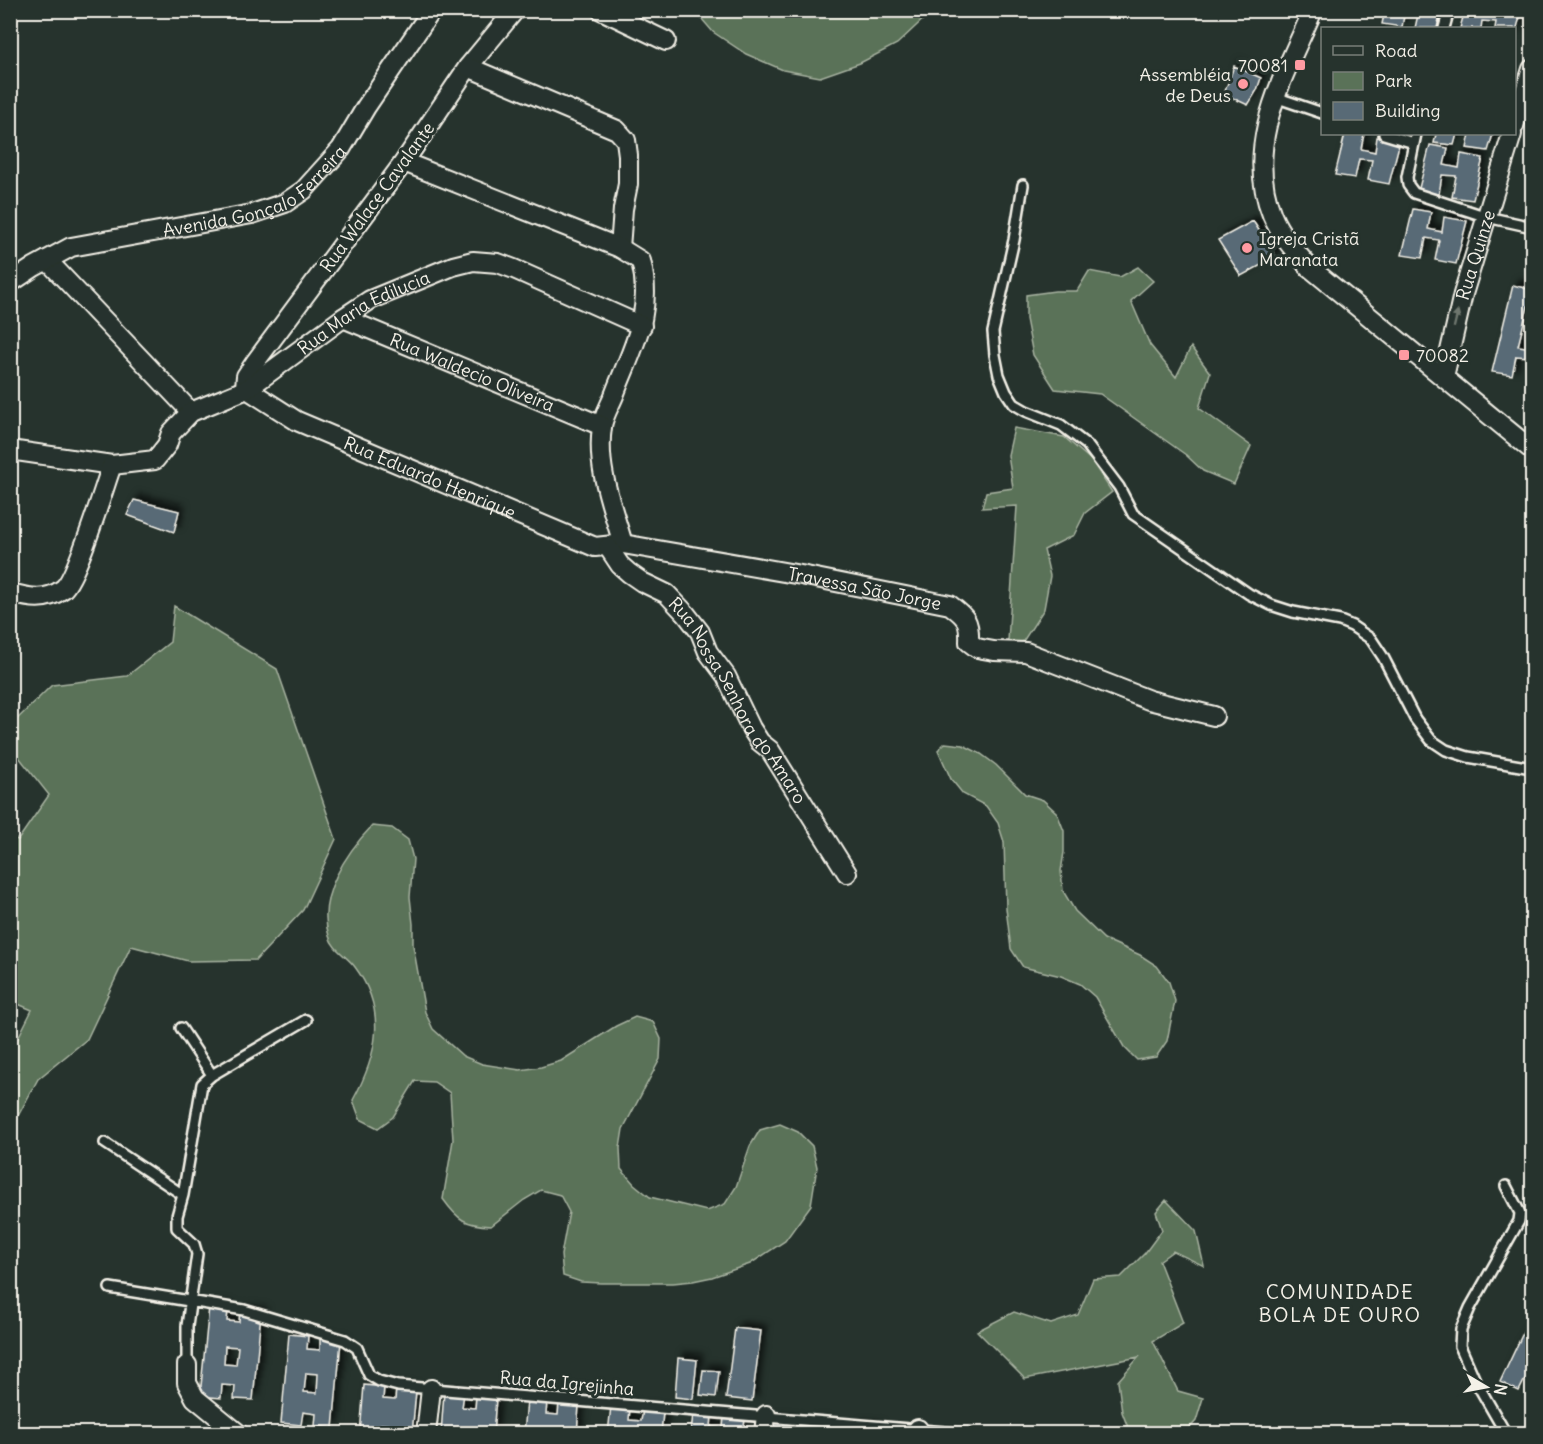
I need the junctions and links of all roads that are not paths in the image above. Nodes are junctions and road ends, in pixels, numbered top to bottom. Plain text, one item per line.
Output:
1 (432, 10) edge
2 (515, 10) edge
3 (601, 10) edge
4 (1313, 10) edge
5 (1449, 10) edge
6 (1444, 27) edge
7 (666, 41) dead end
8 (468, 67) junction
9 (1533, 69) edge
10 (1275, 97) junction
11 (1321, 112) edge
12 (1516, 117) edge
13 (1392, 135) edge
14 (1512, 135) edge
15 (1415, 138) edge
16 (404, 162) junction
17 (1023, 185) dead end
18 (1487, 217) junction
19 (1533, 227) edge
20 (620, 248) junction
21 (47, 260) junction
22 (10, 283) edge
23 (343, 318) junction
24 (642, 326) junction
25 (1444, 377) junction
26 (246, 388) junction
27 (191, 412) junction
28 (602, 426) junction
29 (10, 450) edge
30 (1533, 450) edge
31 (112, 465) junction
32 (616, 545) junction
33 (10, 593) edge
34 (1214, 716) dead end
35 (1533, 768) edge
36 (847, 873) dead end
37 (306, 1020) dead end
38 (181, 1028) dead end
39 (212, 1075) junction
40 (105, 1143) dead end
41 (1506, 1186) dead end
42 (183, 1195) junction
43 (110, 1288) dead end
44 (189, 1301) junction
45 (187, 1365) joint
46 (431, 1389) junction
47 (765, 1424) edge
48 (918, 1432) edge
49 (239, 1434) edge
50 (426, 1434) edge
51 (969, 1434) edge
52 (1506, 1434) edge

1 - 21 street, Avenida Gonçalo Ferreira
2 - 8 street, Rua Walace Cavalante
3 - 7 street
4 - 10 street
5 - 6 lane
8 - 16 street, Rua Walace Cavalante
8 - 20 street
9 - 12 street
10 - 11 lane
10 - 25 street
13 - 15 lane
14 - 18 street, Rua Quinze
15 - 18 lane
16 - 20 street
16 - 26 street, Rua Walace Cavalante
17 - 35 lane
18 - 19 lane
25 -> 18 street, Rua Quinze
20 - 24 street
21 - 22 street, Avenida Gonçalo Ferreira
21 - 27 street
23 - 24 street, Rua Maria Edilucia
23 - 26 street, Rua Maria Edilucia
23 - 28 street, Rua Waldecio Oliveira
24 - 28 street
25 - 30 street
26 - 27 street, Rua Maria Edilucia
26 - 32 street, Rua Eduardo Henrique
27 - 31 street, Rua Maria Edilucia
28 - 32 street
29 - 31 street, Rua Maria Edilucia
31 - 33 street
32 - 34 street, Travessa São Jorge
32 - 36 street, Rua Nossa Senhora do Amaro
37 - 39 lane
38 - 39 lane
39 - 42 lane
40 - 42 lane
41 - 52 lane
42 - 44 lane
43 - 44 lane
44 - 45 lane
44 - 46 lane, Rua da Igrejinha
45 - 49 street
46 - 47 lane, Rua da Igrejinha
46 - 50 street
47 - 48 lane, Rua da Igrejinha
48 - 51 lane, Rua da Igrejinha

